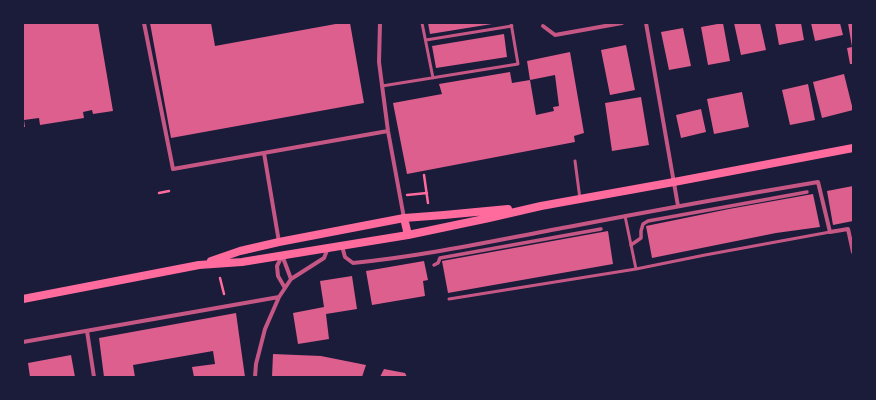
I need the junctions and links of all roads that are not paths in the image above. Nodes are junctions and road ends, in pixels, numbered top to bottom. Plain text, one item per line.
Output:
1 (144, 23) edge
2 (380, 23) edge
3 (422, 23) edge
4 (622, 23) edge
5 (646, 23) edge
6 (512, 24) edge
7 (543, 26) dead end
8 (426, 40) junction
9 (433, 78) junction
10 (382, 86) junction
11 (388, 131) junction
12 (853, 148) edge
13 (264, 153) junction
14 (575, 161) dead end
15 (674, 182) junction
16 (807, 192) dead end
17 (580, 199) junction
18 (541, 206) junction
19 (678, 206) junction
20 (625, 216) junction
21 (404, 218) junction
22 (601, 229) dead end
23 (830, 232) junction
24 (408, 235) junction
25 (279, 242) junction
26 (342, 246) junction
27 (631, 246) junction
28 (328, 248) junction
29 (853, 252) edge
30 (282, 255) junction
31 (199, 265) junction
32 (434, 265) dead end
33 (636, 269) junction
34 (291, 279) junction
35 (285, 288) junction
36 (279, 297) junction
37 (23, 299) edge
38 (450, 299) dead end
39 (87, 331) junction
40 (23, 342) edge
41 (94, 377) edge
42 (255, 377) edge

1 - 13 street
2 - 10 street
3 - 8 lane
4 - 7 street
5 - 15 street
6 - 8 lane
6 - 9 lane
8 - 9 lane
9 - 10 lane
10 - 11 street
11 - 13 street
11 - 21 street
12 - 15 main road
13 - 25 street
14 - 17 lane
15 - 17 main road
15 - 19 street
16 - 27 street
17 - 18 main road
18 - 21 main road
18 - 24 main road
19 - 20 street
19 - 23 street
20 - 26 street
20 - 27 lane
21 - 24 main road
21 - 25 main road
22 - 32 street
23 - 29 street
23 - 33 lane
24 - 26 main road
25 - 30 main road
25 - 31 main road
26 - 28 main road
27 - 33 lane
28 - 30 main road
28 - 34 street
30 - 31 main road
30 - 34 street
30 - 35 street
31 - 37 main road
33 - 38 lane
34 - 35 street
35 - 36 street
36 - 39 street
36 - 42 street
39 - 40 street
39 - 41 street

